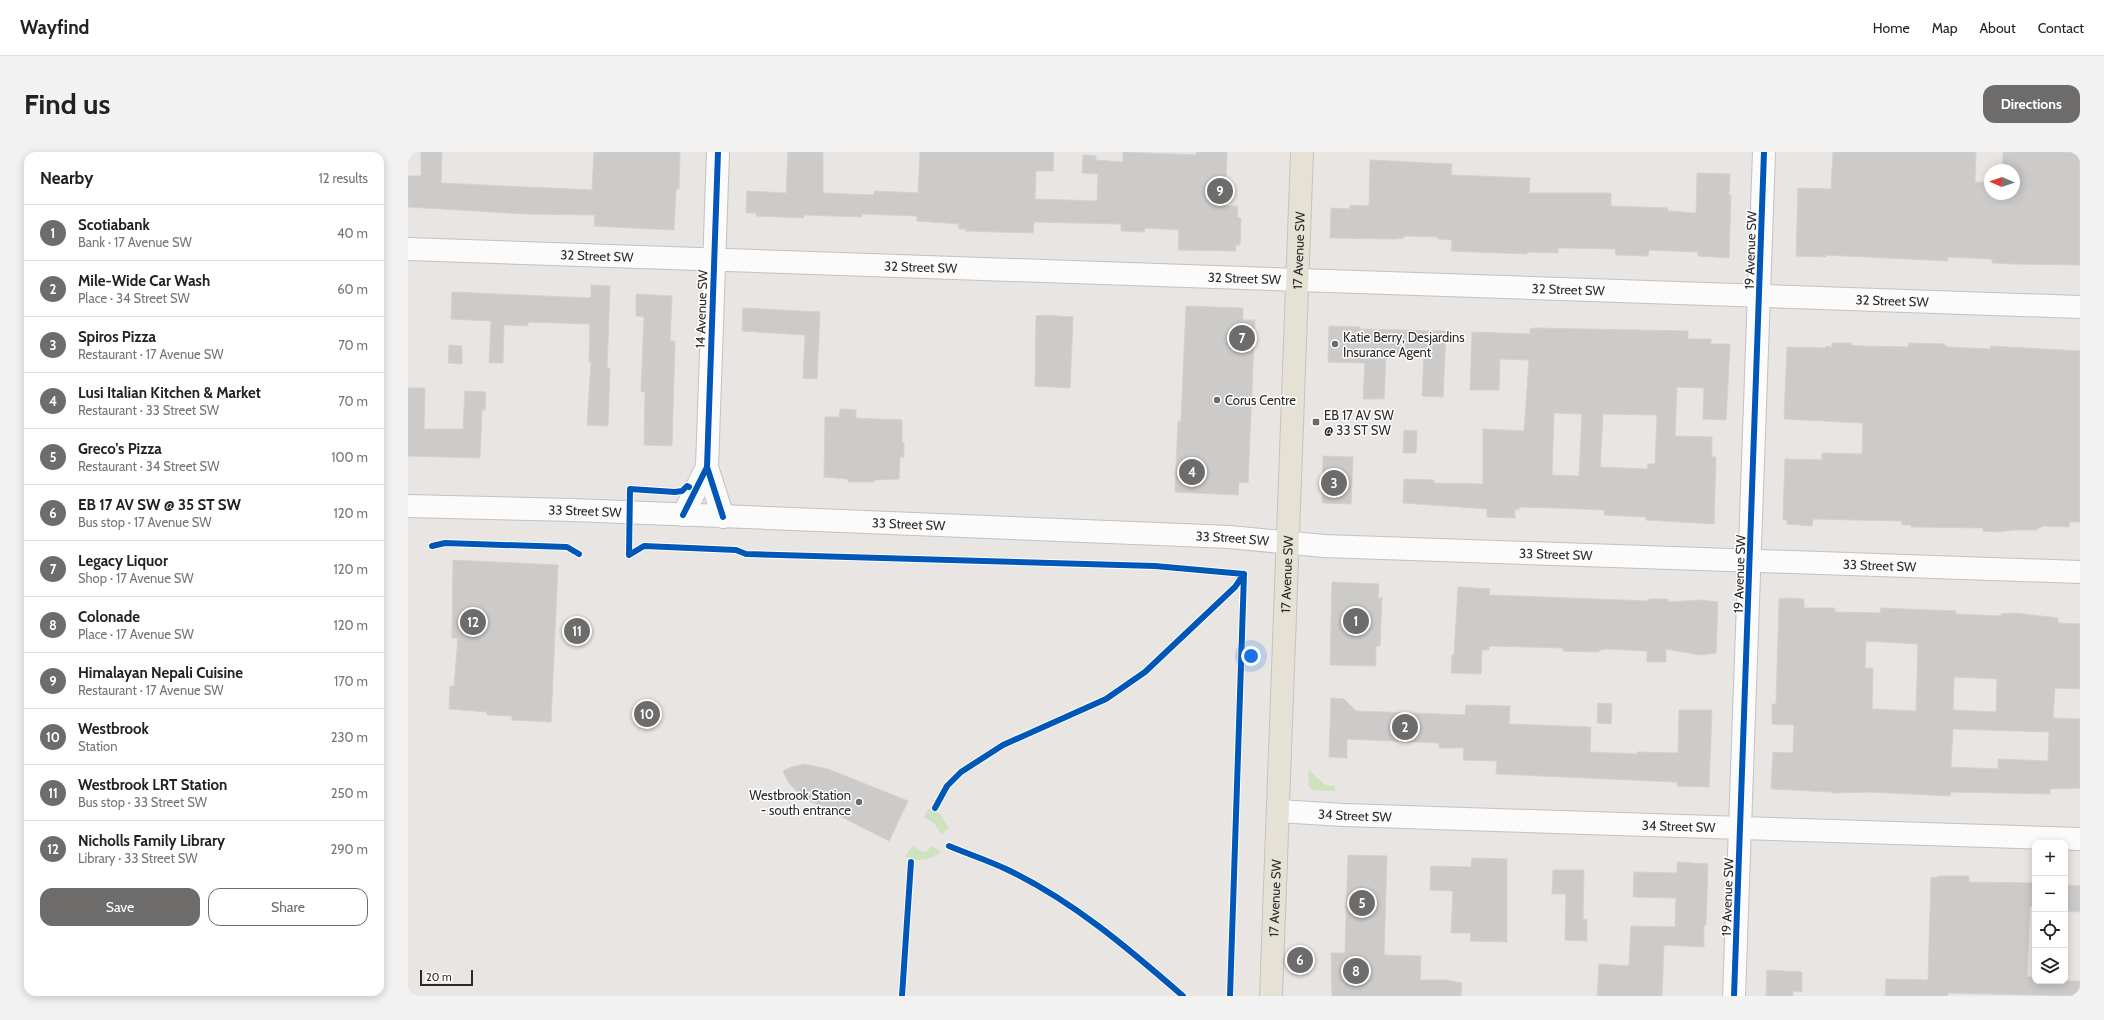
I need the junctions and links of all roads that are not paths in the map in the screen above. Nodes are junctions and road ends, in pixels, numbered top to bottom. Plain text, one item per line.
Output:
1 (718, 152) edge
2 (1302, 152) edge
3 (1764, 152) edge
4 (408, 249) edge
5 (714, 260) junction
6 (1298, 280) junction
7 (1759, 296) junction
8 (2080, 307) edge
9 (707, 467) junction
10 (408, 506) edge
11 (683, 515) junction
12 (723, 517) junction
13 (1289, 542) junction
14 (1750, 561) junction
15 (2080, 572) edge
16 (1278, 811) junction
17 (1741, 827) junction
18 (2080, 838) edge
19 (1271, 996) edge
20 (1734, 996) edge

1 - 5 street, 14 Avenue SW
2 - 6 main road, 17 Avenue SW
3 - 7 street, 19 Avenue SW
4 - 5 street, 32 Street SW
5 - 6 street, 32 Street SW
5 - 9 street, 14 Avenue SW
6 - 7 street, 32 Street SW
6 - 13 main road, 17 Avenue SW
7 - 8 street, 32 Street SW
7 - 14 street, 19 Avenue SW
9 - 11 street, 14 Avenue SW
9 - 12 street, 14 Avenue SW
10 - 11 street, 33 Street SW
11 - 12 street, 33 Street SW
12 - 13 street, 33 Street SW
13 - 14 street, 33 Street SW
13 - 16 main road, 17 Avenue SW
14 - 15 street, 33 Street SW
14 - 17 street, 19 Avenue SW
16 - 17 street, 34 Street SW
16 - 19 main road, 17 Avenue SW
17 - 18 street, 34 Street SW
17 - 20 street, 19 Avenue SW

